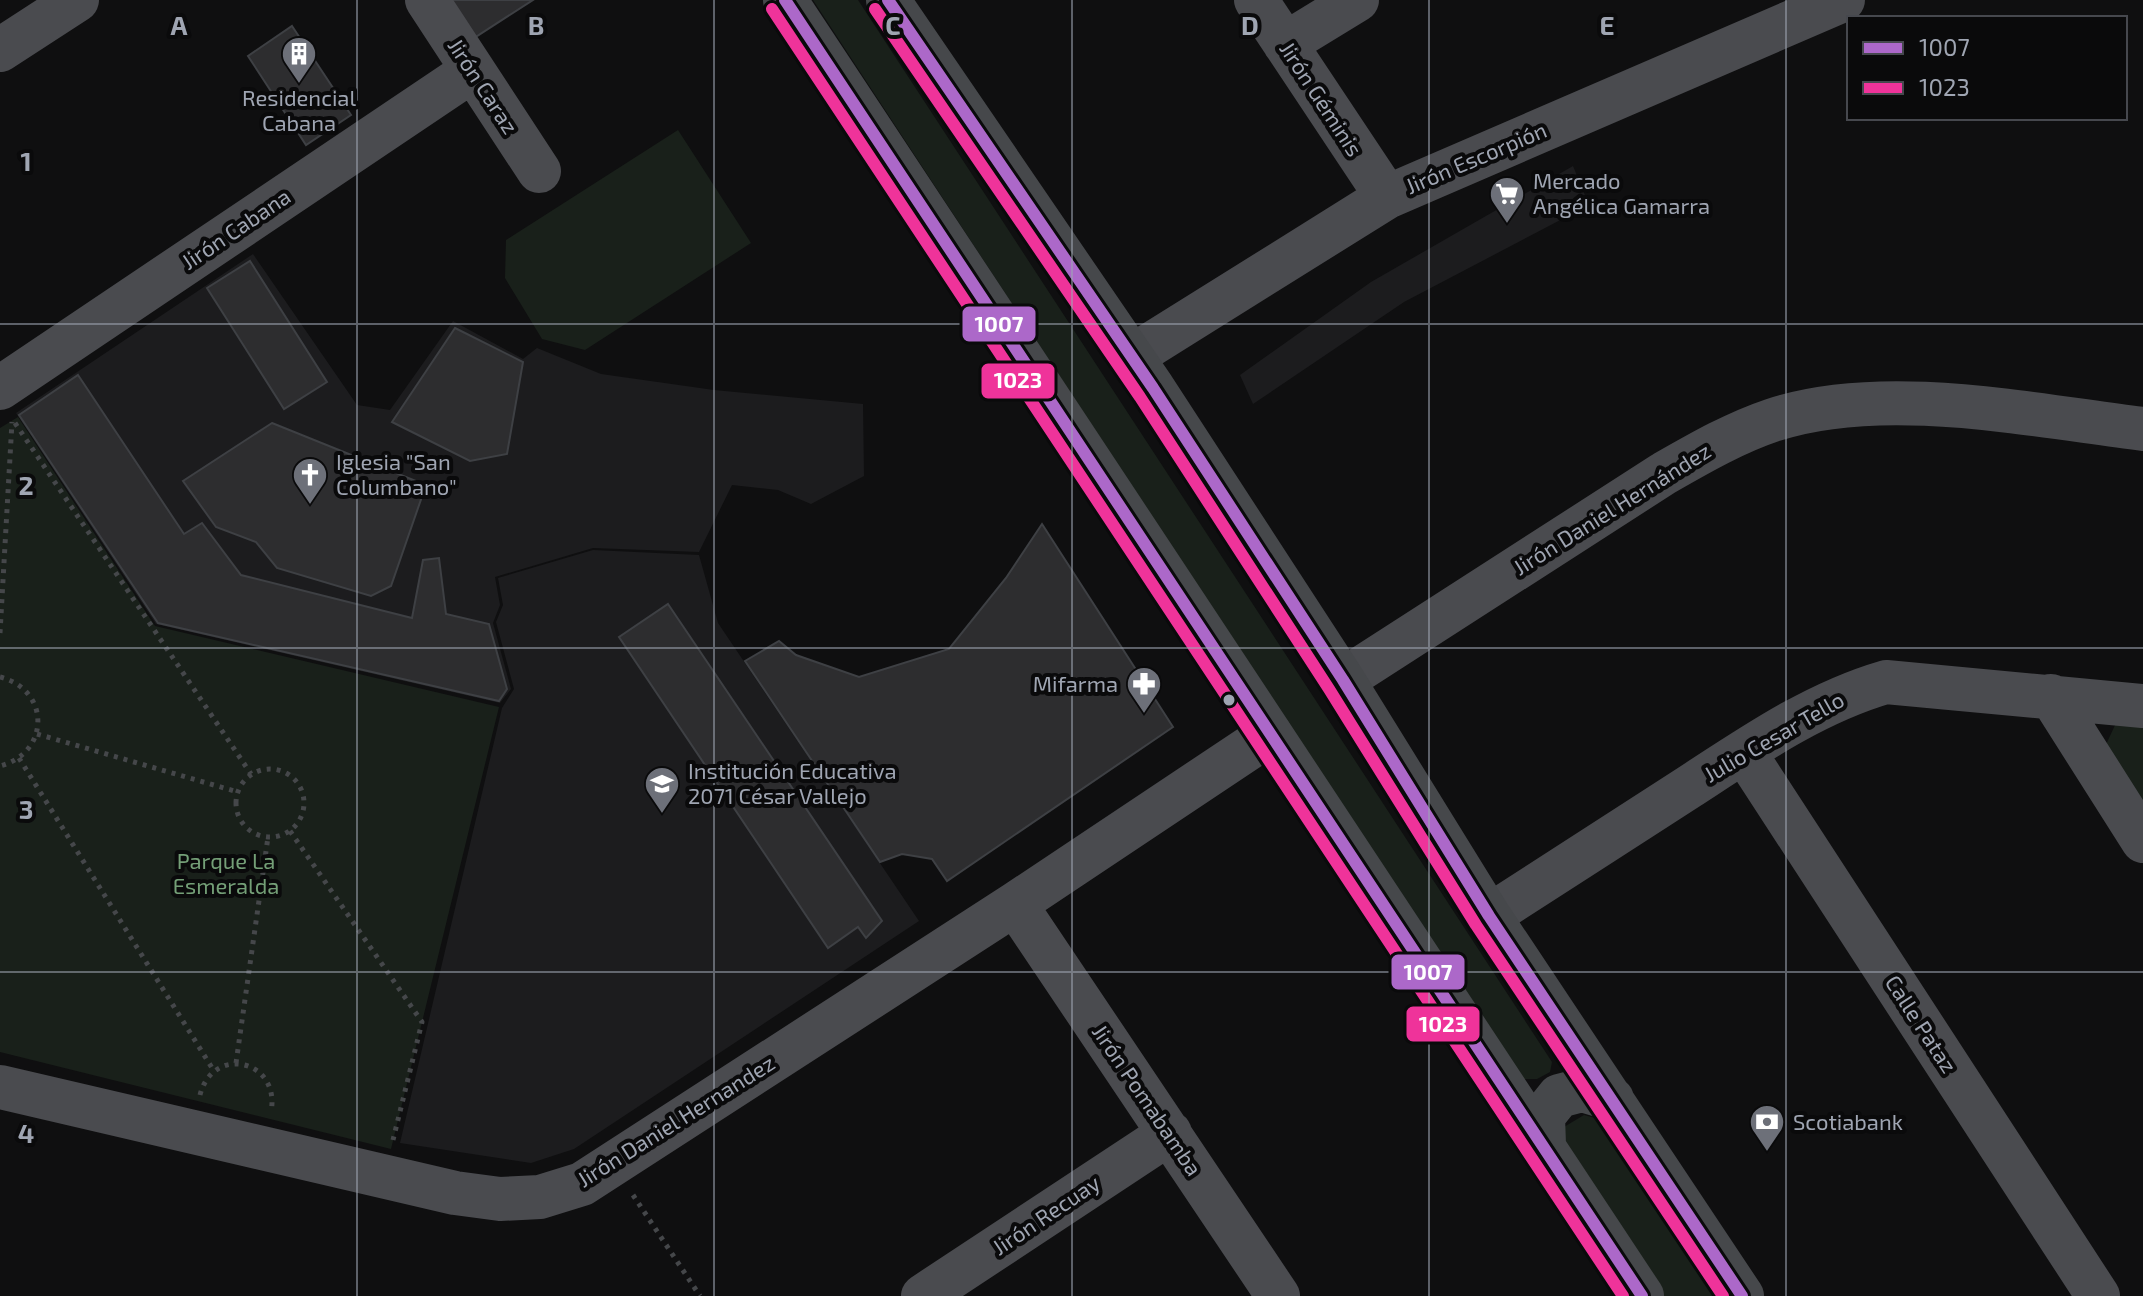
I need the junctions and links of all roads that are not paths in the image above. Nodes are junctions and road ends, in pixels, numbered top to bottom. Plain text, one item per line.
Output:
1 (77, 0) edge
2 (427, 0) edge
3 (785, 0) edge
4 (888, 0) edge
5 (1256, 0) edge
6 (1357, 0) edge
7 (1834, 2) edge
8 (1285, 44) junction
9 (0, 50) edge
10 (473, 70) junction
11 (539, 171) dead end
12 (1387, 197) junction
13 (1131, 357) junction
14 (6, 406) edge
15 (2143, 429) edge
16 (1343, 680) junction
17 (2051, 696) junction
18 (2143, 706) edge
19 (1270, 734) junction
20 (1744, 752) junction
21 (2143, 841) edge
22 (1015, 904) junction
23 (1489, 916) junction
24 (1576, 1045) junction
25 (0, 1087) edge
26 (1507, 1091) junction
27 (1612, 1099) junction
28 (1170, 1133) junction
29 (1544, 1145) junction
30 (937, 1292) edge
31 (1278, 1296) edge
32 (1642, 1296) edge
33 (1742, 1296) edge
34 (2098, 1296) edge

1 - 9 street
2 - 10 street, Jirón Caraz
3 - 19 main road
4 - 13 main road
5 - 8 street, Jirón Géminis
6 - 8 street
7 - 12 street, Jirón Escorpión
8 - 12 street, Jirón Géminis
10 - 11 street, Jirón Caraz
10 - 14 street, Jirón Cabana
12 - 13 street, Jirón Escorpión
13 - 16 main road
15 - 16 street, Jirón Daniel Hernández
16 - 23 main road
17 - 18 street, Julio Cesar Tello
17 - 20 street, Julio Cesar Tello
17 - 21 street
19 - 22 street, Jirón Daniel Hernandez
19 - 26 main road
20 - 23 street, Julio Cesar Tello
20 - 34 street, Calle Pataz
22 - 25 street, Jirón Daniel Hernandez
22 - 28 street, Jirón Pomabamba
23 - 24 main road
24 - 26 main road
24 - 27 main road
26 - 29 main road
27 - 29 main road
27 - 33 main road
28 - 30 street, Jirón Recuay
28 - 31 street, Jirón Pomabamba
29 - 32 main road

